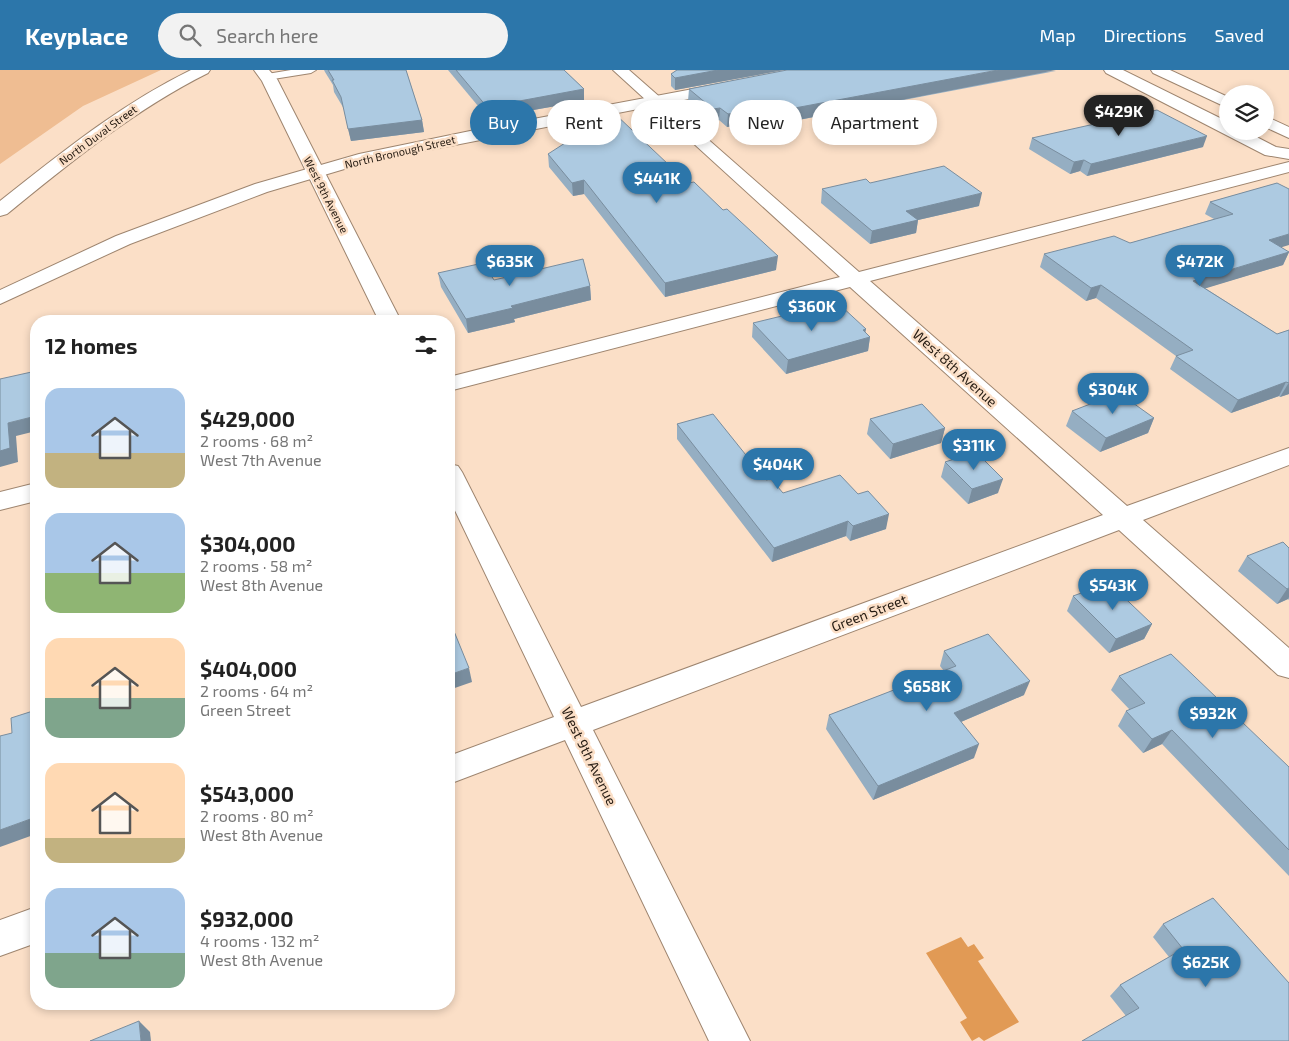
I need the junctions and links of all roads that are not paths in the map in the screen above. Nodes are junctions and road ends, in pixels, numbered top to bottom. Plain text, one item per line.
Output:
1 (203, 70) edge
2 (311, 70) edge
3 (620, 70) edge
4 (1111, 70) edge
5 (1158, 70) edge
6 (264, 74) edge
7 (741, 85) edge
8 (1219, 99) edge
9 (654, 100) edge
10 (660, 100) edge
11 (631, 106) edge
12 (1219, 124) edge
13 (1274, 126) edge
14 (1289, 133) edge
15 (1250, 140) edge
16 (704, 145) edge
17 (1289, 154) edge
18 (1289, 167) edge
19 (314, 173) junction
20 (0, 210) edge
21 (855, 279) junction
22 (0, 298) edge
23 (387, 315) edge
24 (455, 382) edge
25 (1289, 456) edge
26 (455, 484) edge
27 (30, 494) edge
28 (0, 501) edge
29 (1122, 518) junction
30 (1289, 666) edge
31 (573, 724) junction
32 (455, 768) edge
33 (30, 927) edge
34 (0, 938) edge
35 (730, 1041) edge

1 - 20 street, North Duval Street
2 - 6 lane
3 - 9 street, West 8th Avenue
4 - 12 street
5 - 8 street
6 - 19 street, West 9th Avenue
7 - 10 street, North Bronough Street
11 - 19 street, North Bronough Street
13 - 14 street
15 - 17 street
16 - 21 street, West 8th Avenue
18 - 21 street
19 - 22 street, North Bronough Street
19 - 23 street, West 9th Avenue
21 - 24 street
21 - 29 street, West 8th Avenue
25 - 29 street, Green Street
26 - 31 street, West 9th Avenue
27 - 28 street
29 - 30 street, West 8th Avenue
29 - 31 street, Green Street
31 - 32 street, Green Street
31 - 35 street, West 9th Avenue
33 - 34 street

